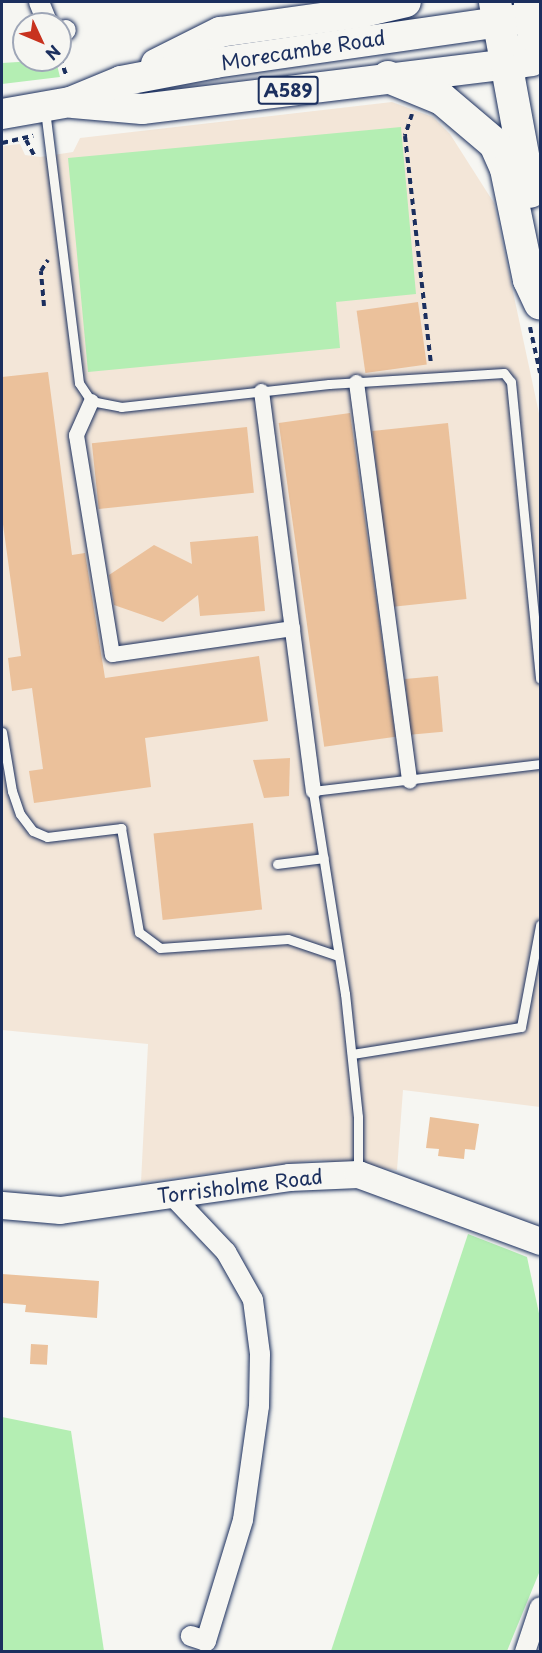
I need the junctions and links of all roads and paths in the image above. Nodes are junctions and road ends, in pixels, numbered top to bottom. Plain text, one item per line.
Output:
1 (406, 2) edge
2 (497, 12) edge
3 (534, 12) edge
4 (521, 62) edge
5 (60, 72) edge
6 (388, 77) junction
7 (121, 81) junction
8 (61, 96) junction
9 (414, 109) dead end
10 (2, 114) edge
11 (32, 136) dead end
12 (26, 140) junction
13 (2, 143) edge
14 (36, 168) dead end
15 (540, 250) edge
16 (49, 255) dead end
17 (540, 303) edge
18 (44, 306) dead end
19 (432, 377) junction
20 (356, 382) junction
21 (261, 391) junction
22 (91, 401) junction
23 (292, 628) junction
24 (540, 679) edge
25 (2, 732) edge
26 (540, 764) edge
27 (409, 780) junction
28 (313, 791) junction
29 (324, 858) junction
30 (277, 864) dead end
31 (540, 925) edge
32 (338, 956) junction
33 (352, 1054) junction
34 (358, 1174) junction
35 (171, 1194) junction
36 (2, 1205) edge
37 (540, 1241) edge
38 (540, 1608) edge
39 (206, 1641) dead end
40 (525, 1652) edge

1 - 7 main road
2 - 3 main road, Morecambe Road / A589
2 - 4 highway
2 - 7 main road, Morecambe Road / A589
3 - 4 highway
4 - 6 main road, Morecambe Road / A589
4 - 15 highway
5 - 8 path
6 - 8 main road, Morecambe Road / A589
6 - 17 highway
7 - 8 main road, Morecambe Road / A589
8 - 10 main road, Morecambe Road / A589
8 - 22 lane
9 - 19 path
11 - 12 path
12 - 13 path
12 - 14 path
16 - 18 path
19 - 20 lane
19 - 24 lane
20 - 21 lane
20 - 27 street
21 - 22 lane
21 - 23 street
22 - 23 street
23 - 28 street
25 - 32 lane
26 - 27 lane
27 - 28 lane
28 - 29 lane
29 - 30 lane
29 - 32 lane
31 - 33 lane
32 - 33 lane
33 - 34 lane
34 - 35 main road, Torrisholme Road
34 - 37 main road, Torrisholme Road
35 - 36 main road, Torrisholme Road
35 - 39 street
38 - 40 street

